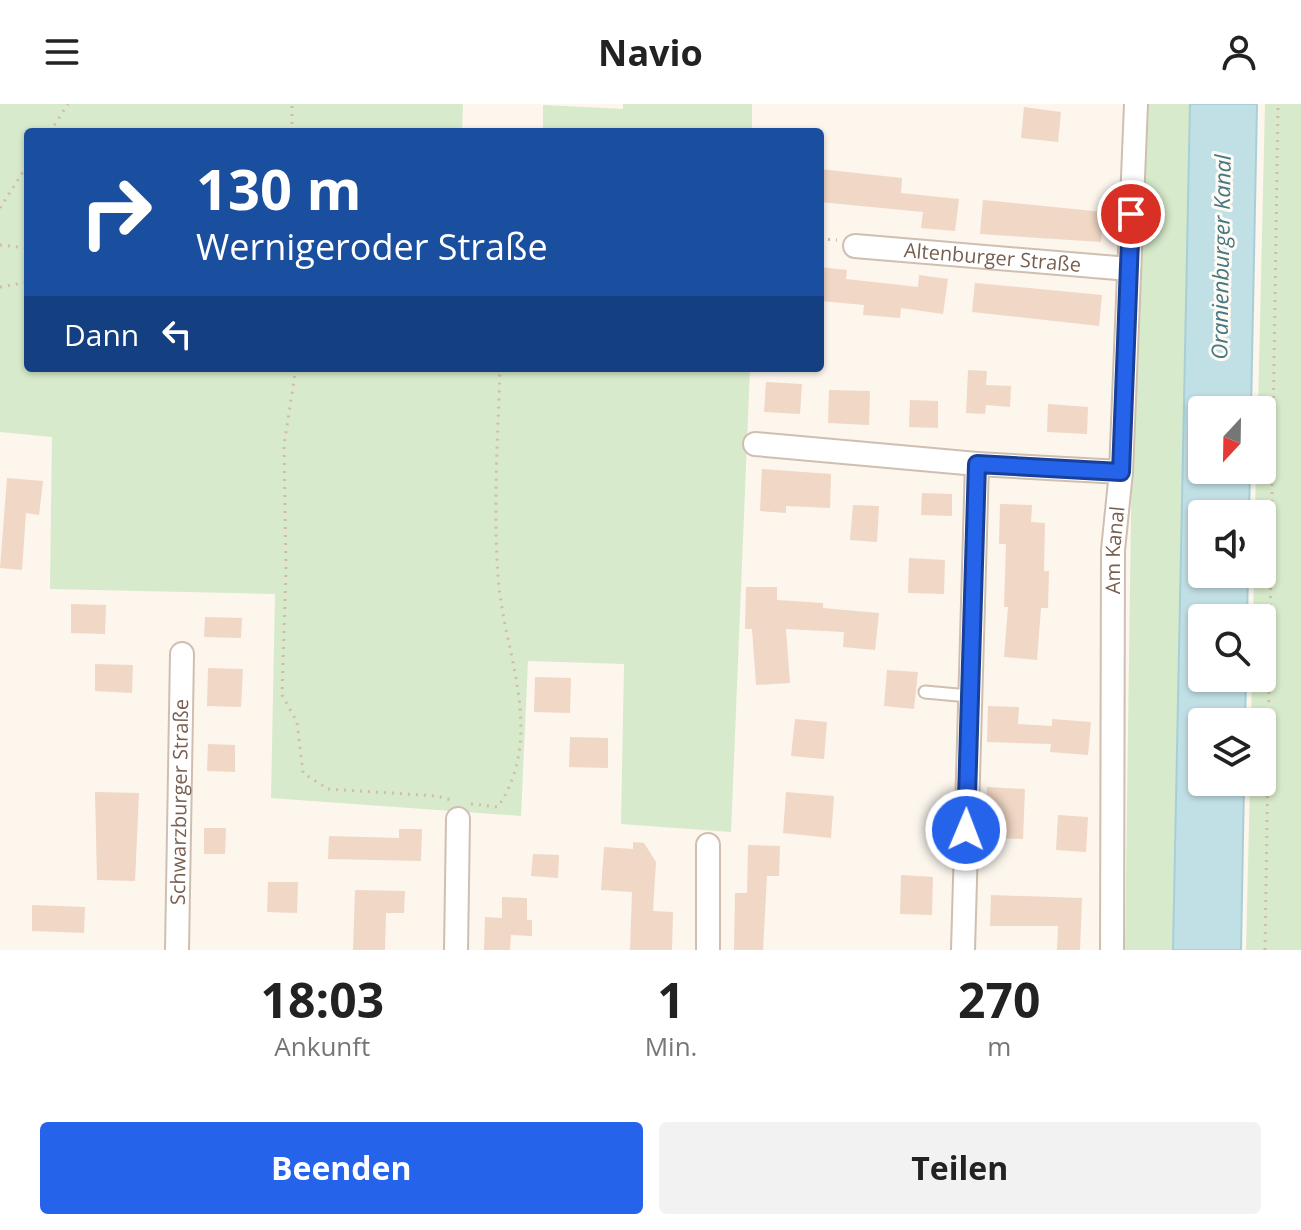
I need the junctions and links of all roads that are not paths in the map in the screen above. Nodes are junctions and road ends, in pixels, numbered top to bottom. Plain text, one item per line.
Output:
1 (1136, 104) edge
2 (855, 246) dead end
3 (1129, 269) junction
4 (755, 444) dead end
5 (977, 464) junction
6 (1121, 472) junction
7 (182, 654) dead end
8 (925, 692) dead end
9 (969, 696) junction
10 (458, 819) dead end
11 (708, 845) dead end
12 (177, 950) edge
13 (456, 950) edge
14 (708, 950) edge
15 (963, 950) edge
16 (1112, 950) edge

1 - 3 street, Am Kanal
2 - 3 street, Altenburger Straße
3 - 6 street, Am Kanal
4 - 5 street
5 - 6 street
5 - 9 street
6 - 16 street, Am Kanal
7 - 12 street, Schwarzburger Straße
8 - 9 lane
9 - 15 street
10 - 13 street
11 - 14 street

